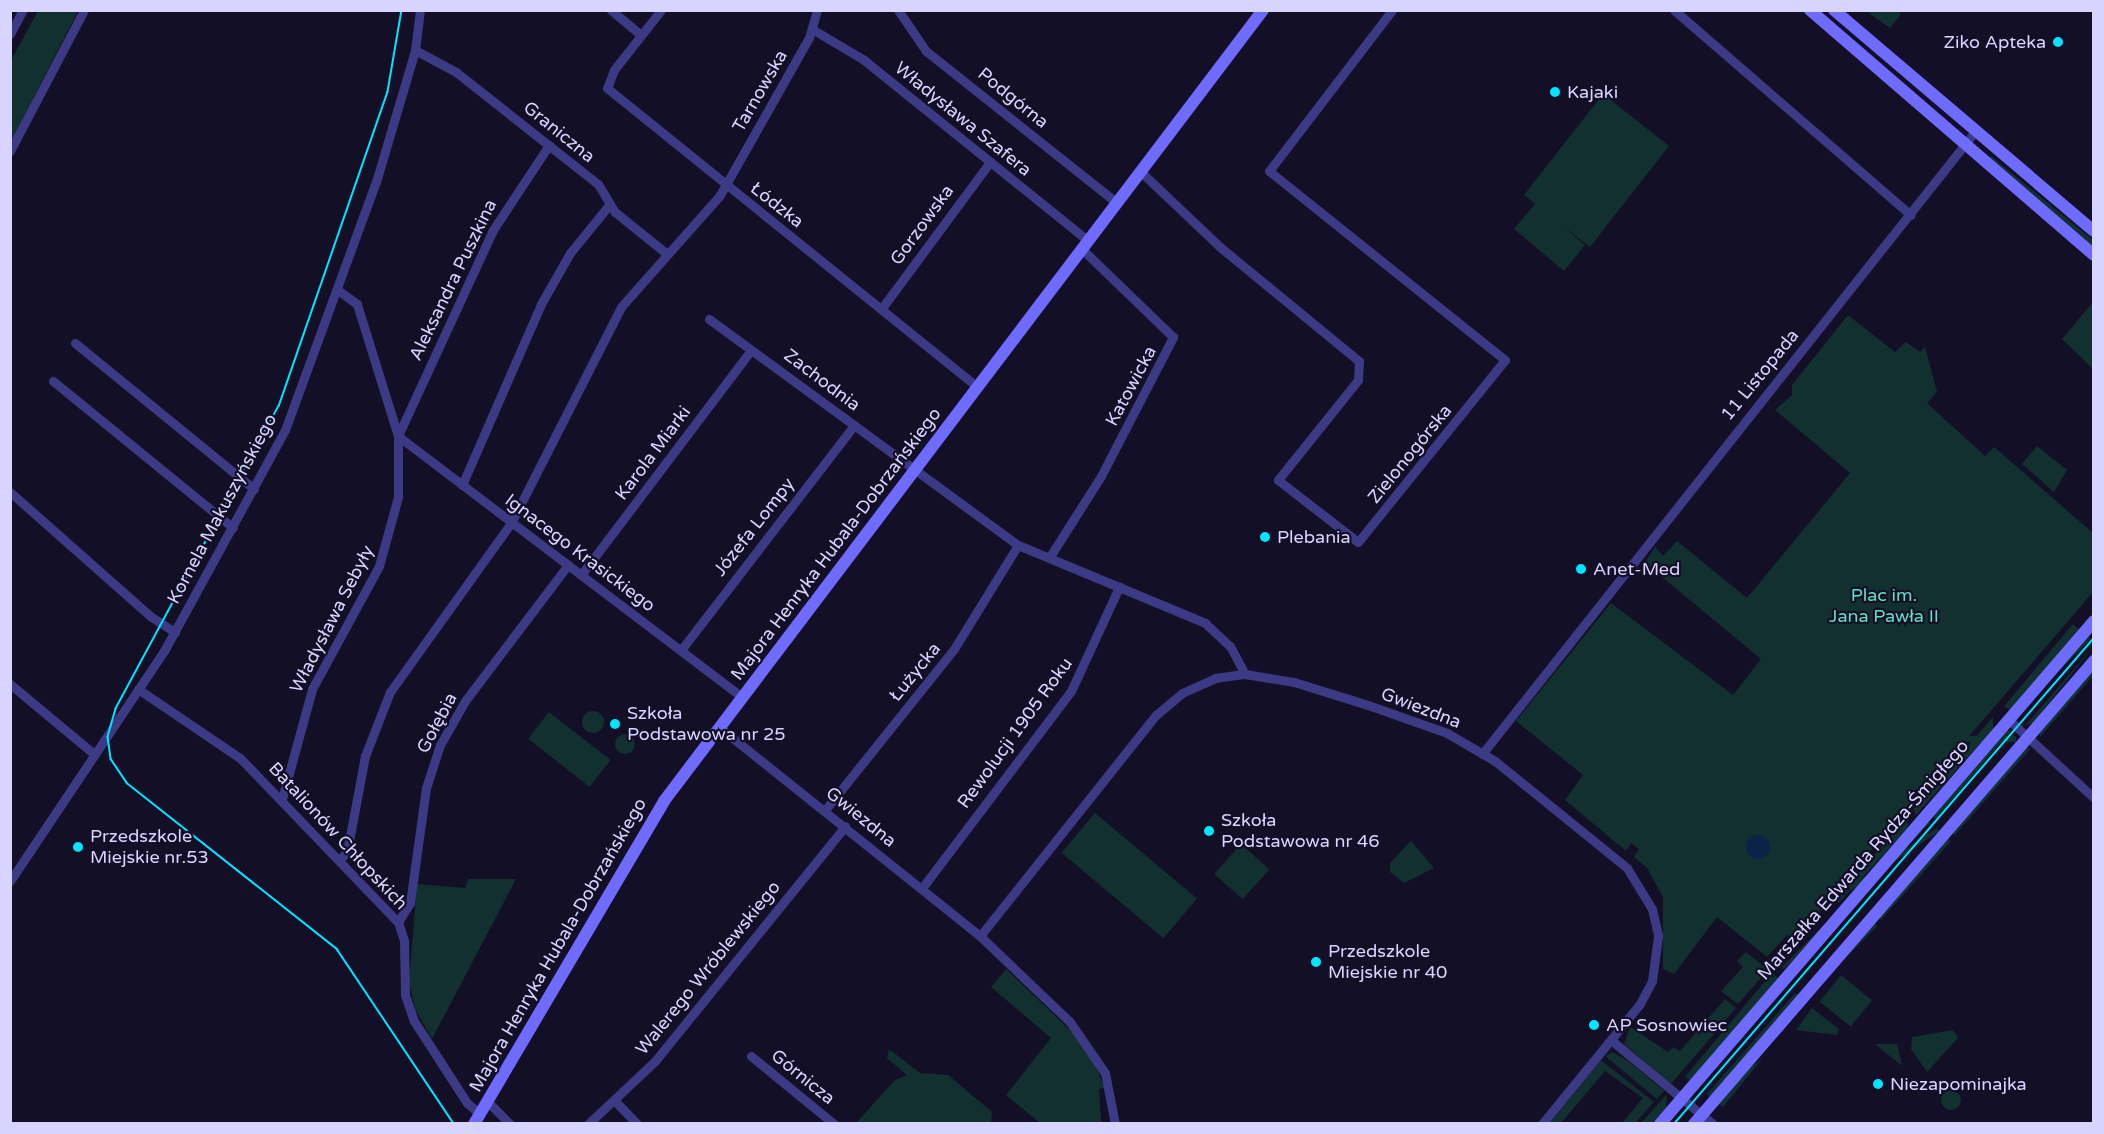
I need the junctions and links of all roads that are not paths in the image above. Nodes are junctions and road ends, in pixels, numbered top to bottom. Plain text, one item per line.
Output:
1 (23, 10) edge
2 (84, 10) edge
3 (420, 10) edge
4 (611, 10) edge
5 (661, 10) edge
6 (817, 10) edge
7 (897, 10) edge
8 (1263, 10) edge
9 (1392, 10) edge
10 (1674, 10) edge
11 (1834, 10) edge
12 (1811, 11) edge
13 (812, 29) junction
14 (10, 34) edge
15 (641, 34) junction
16 (415, 50) junction
17 (1976, 130) junction
18 (549, 145) junction
19 (1965, 146) junction
20 (10, 151) edge
21 (990, 162) junction
22 (1141, 172) junction
23 (725, 185) junction
24 (1117, 203) junction
25 (609, 205) junction
26 (1911, 214) junction
27 (2094, 231) edge
28 (1085, 245) junction
29 (667, 254) junction
30 (2094, 255) edge
31 (338, 290) junction
32 (882, 308) junction
33 (709, 319) dead end
34 (75, 343) dead end
35 (751, 350) junction
36 (53, 381) dead end
37 (978, 387) junction
38 (854, 425) junction
39 (398, 436) junction
40 (914, 470) junction
41 (462, 485) junction
42 (254, 489) junction
43 (10, 492) edge
44 (511, 523) junction
45 (233, 528) junction
46 (1018, 545) junction
47 (1049, 558) junction
48 (568, 565) junction
49 (581, 575) junction
50 (1119, 587) junction
51 (2094, 621) edge
52 (175, 632) junction
53 (681, 650) junction
54 (2094, 661) edge
55 (1245, 674) junction
56 (10, 684) edge
57 (138, 689) junction
58 (742, 697) junction
59 (2009, 720) junction
60 (719, 726) junction
61 (2028, 736) junction
62 (94, 754) junction
63 (1482, 754) junction
64 (2094, 798) edge
65 (282, 799) junction
66 (825, 810) junction
67 (845, 826) junction
68 (339, 860) junction
69 (10, 881) edge
70 (922, 888) junction
71 (398, 922) junction
72 (980, 936) junction
73 (1611, 1040) junction
74 (751, 1056) dead end
75 (1682, 1098) junction
76 (487, 1101) junction
77 (615, 1101) junction
78 (477, 1119) edge
79 (1698, 1119) edge
80 (510, 1124) edge
81 (588, 1124) edge
82 (638, 1124) edge
83 (834, 1124) edge
84 (1115, 1124) edge
85 (1542, 1124) edge
86 (1660, 1124) edge
87 (1713, 1124) edge

1 - 14 street
2 - 20 street
3 - 16 street, Kornela Makuszyńskiego
4 - 15 street
5 - 15 street, Łódzka
6 - 13 street, Tarnowska
7 - 24 street, Podgórna
8 - 22 street, Majora Henryka Hubala-Dobrzańskiego
9 - 22 street, Zielonogórska
10 - 26 street
11 - 17 street
12 - 19 street
13 - 21 street, Władysława Szafera
13 - 23 street, Tarnowska
15 - 23 street, Łódzka
16 - 18 street, Graniczna
16 - 31 street, Kornela Makuszyńskiego
17 - 19 street, 11 Listopada
17 - 27 street
18 - 25 street, Graniczna
18 - 39 street, Aleksandra Puszkina
19 - 26 street, 11 Listopada
19 - 30 street
21 - 28 street, Władysława Szafera
21 - 32 street, Gorzowska
22 - 24 street, Majora Henryka Hubala-Dobrzańskiego
23 - 29 street, Tarnowska
23 - 32 street, Łódzka
24 - 28 street, Majora Henryka Hubala-Dobrzańskiego
25 - 29 street, Graniczna
25 - 41 street
26 - 63 street, 11 Listopada
28 - 37 street, Majora Henryka Hubala-Dobrzańskiego
28 - 47 street, Katowicka
29 - 44 street, Tarnowska
31 - 39 street, Władysława Sebyły
31 - 42 street, Kornela Makuszyńskiego
32 - 37 street, Łódzka
33 - 35 street, Zachodnia
34 - 42 street
35 - 38 street, Zachodnia
35 - 49 street, Karola Miarki
36 - 45 street
37 - 40 street, Majora Henryka Hubala-Dobrzańskiego
38 - 40 street, Zachodnia
38 - 53 street, Józefa Lompy
39 - 41 street, Ignacego Krasickiego
39 - 65 street, Władysława Sebyły
40 - 46 street, Zachodnia
40 - 58 street, Majora Henryka Hubala-Dobrzańskiego
41 - 44 street, Ignacego Krasickiego
42 - 45 street, Kornela Makuszyńskiego
43 - 52 street
44 - 48 street, Ignacego Krasickiego
44 - 68 street, Tarnowska
45 - 52 street, Kornela Makuszyńskiego
46 - 47 street, Zachodnia
46 - 66 street, Łużycka
47 - 50 street, Zachodnia
48 - 49 street, Ignacego Krasickiego
48 - 71 street, Gołębia
49 - 53 street, Ignacego Krasickiego
50 - 55 street, Zachodnia
50 - 70 street, Rewolucji 1905 Roku
51 - 59 street, Marszałka Edwarda Rydza-Śmigłego
52 - 57 street, Kornela Makuszyńskiego
53 - 58 street, Ignacego Krasickiego
54 - 61 street
55 - 63 street, Gwiezdna
55 - 72 street, Gwiezdna
56 - 62 street
57 - 62 street, Kornela Makuszyńskiego
57 - 65 street, Batalionów Chłopskich
58 - 60 street, Majora Henryka Hubala-Dobrzańskiego
59 - 61 street
59 - 75 street, Marszałka Edwarda Rydza-Śmigłego
60 - 66 street, Gwiezdna
60 - 76 street, Majora Henryka Hubala-Dobrzańskiego
61 - 64 street
61 - 79 street
62 - 69 street, Kornela Makuszyńskiego
63 - 73 street, Gwiezdna
65 - 68 street, Batalionów Chłopskich
66 - 67 street, Gwiezdna
67 - 70 street, Gwiezdna
67 - 77 street, Walerego Wróblewskiego
68 - 71 street, Batalionów Chłopskich
70 - 72 street, Gwiezdna
71 - 78 street, Batalionów Chłopskich
72 - 84 street, Gwiezdna
73 - 75 street
73 - 85 street, Gwiezdna
74 - 83 street, Górnicza
75 - 79 street
75 - 86 street, Marszałka Edwarda Rydza-Śmigłego
76 - 78 street, Majora Henryka Hubala-Dobrzańskiego
76 - 80 street
77 - 81 street, Walerego Wróblewskiego
77 - 82 street
79 - 87 street

